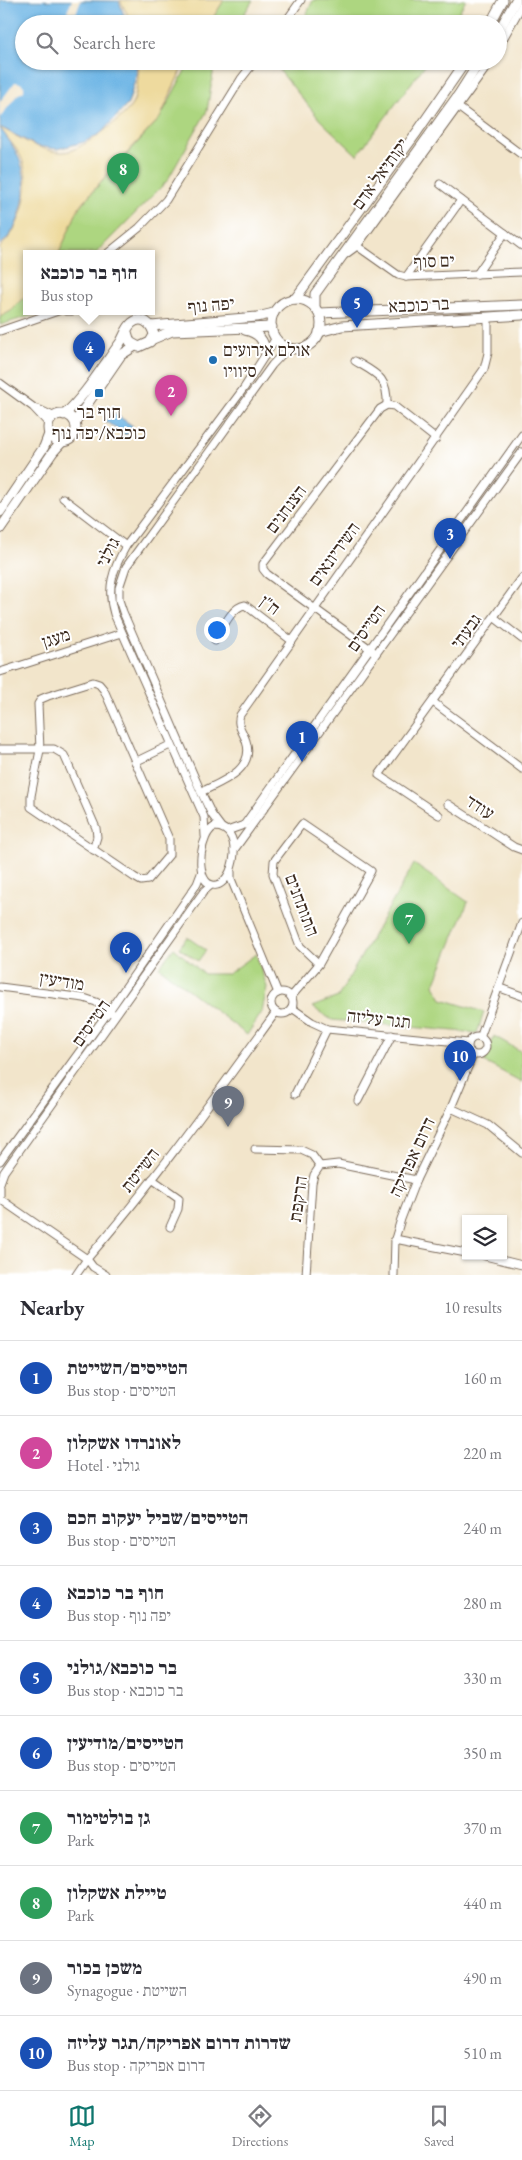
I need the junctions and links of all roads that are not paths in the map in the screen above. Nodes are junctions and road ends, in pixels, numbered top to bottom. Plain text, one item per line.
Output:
1 (301, 0) edge
2 (503, 0) edge
3 (516, 0) edge
4 (522, 5) edge
5 (290, 15) edge
6 (495, 15) edge
7 (507, 16) edge
8 (507, 32) edge
9 (248, 70) edge
10 (460, 70) edge
11 (474, 70) edge
12 (485, 70) edge
13 (458, 107) junction
14 (522, 155) edge
15 (440, 184) dead end
16 (461, 200) junction
17 (505, 233) junction
18 (357, 246) junction
19 (522, 246) edge
20 (112, 250) edge
21 (338, 261) junction
22 (522, 272) edge
23 (477, 274) junction
24 (406, 277) junction
25 (295, 299) junction
26 (522, 305) edge
27 (317, 311) junction
28 (274, 313) junction
29 (46, 315) edge
30 (522, 316) edge
31 (488, 317) junction
32 (151, 326) junction
33 (232, 328) junction
34 (272, 328) junction
35 (0, 331) edge
36 (127, 332) junction
37 (319, 332) junction
38 (276, 338) junction
39 (153, 339) junction
40 (135, 346) junction
41 (289, 347) junction
42 (266, 354) junction
43 (355, 361) dead end
44 (0, 383) edge
45 (387, 405) junction
46 (56, 418) junction
47 (75, 422) junction
48 (50, 434) junction
49 (522, 435) edge
50 (436, 439) junction
51 (62, 442) junction
52 (522, 452) edge
53 (62, 498) dead end
54 (0, 512) edge
55 (0, 530) edge
56 (126, 546) junction
57 (522, 578) edge
58 (314, 608) junction
59 (495, 618) junction
60 (122, 633) junction
61 (522, 639) edge
62 (215, 641) dead end
63 (292, 641) junction
64 (370, 648) junction
65 (377, 654) junction
66 (0, 672) edge
67 (433, 702) junction
68 (170, 745) junction
69 (0, 749) edge
70 (40, 750) junction
71 (135, 762) junction
72 (522, 769) edge
73 (201, 792) junction
74 (448, 804) dead end
75 (439, 815) dead end
76 (224, 829) junction
77 (205, 836) junction
78 (93, 850) junction
79 (234, 850) junction
80 (522, 850) edge
81 (231, 868) junction
82 (202, 870) junction
83 (220, 884) junction
84 (211, 885) junction
85 (241, 901) junction
86 (522, 923) edge
87 (318, 964) junction
88 (0, 987) edge
89 (500, 988) junction
90 (278, 993) junction
91 (522, 996) edge
92 (292, 997) junction
93 (292, 1008) junction
94 (276, 1012) junction
95 (112, 1013) junction
96 (327, 1029) junction
97 (392, 1035) junction
98 (480, 1038) junction
99 (468, 1043) junction
100 (473, 1055) junction
101 (295, 1094) dead end
102 (358, 1101) dead end
103 (451, 1108) junction
104 (256, 1149) dead end
105 (522, 1152) edge
106 (0, 1161) edge
107 (320, 1166) junction
108 (152, 1180) junction
109 (416, 1180) junction
110 (0, 1183) edge
111 (0, 1187) edge
112 (0, 1199) edge
113 (170, 1228) dead end
114 (395, 1239) junction
115 (462, 1252) edge
116 (87, 1259) junction
117 (501, 1260) edge
118 (522, 1265) edge
119 (76, 1275) edge
120 (106, 1275) edge
121 (306, 1275) edge
122 (394, 1275) edge

1 - 5 street
2 - 6 main road
3 - 7 main road
4 - 8 street
9 - 20 street
10 - 25 main road, יקותיאל אדם
11 - 21 main road, יקותיאל אדם
12 - 13 street
13 - 14 street
13 - 18 street
15 - 16 street
16 - 17 street
16 - 24 street
17 - 19 street
17 - 23 street
18 - 21 street
18 - 24 street, ים סוף
21 - 27 main road, יקותיאל אדם
22 - 23 street, ים סוף
23 - 24 street, ים סוף
25 - 27 main road
25 - 28 main road
26 - 27 main road, בר כוכבא
27 - 37 main road
28 - 32 main road, יפה נוף
28 - 34 main road
29 - 35 street
30 - 31 main road, בר כוכבא
31 - 37 main road, בר כוכבא
31 - 50 street, השיריונאים
32 - 36 main road
32 - 39 main road
33 - 34 main road, יפה נוף
33 - 39 main road, יפה נוף
33 - 42 main road
34 - 38 main road
36 - 40 main road
36 - 46 main road
37 - 41 main road
38 - 41 main road
38 - 42 street, גולני
39 - 40 main road
40 - 47 main road
41 - 73 street, גולני
42 - 56 street, גולני
43 - 45 street
44 - 46 street
45 - 50 street
45 - 58 street, הצנחנים
46 - 47 main road
46 - 48 main road
47 - 51 main road
48 - 51 main road
48 - 54 main road
49 - 64 street, הטייסים
50 - 58 street, השיריונאים
51 - 55 main road
52 - 65 street, הטייסים
53 - 56 street
56 - 60 street, גולני
57 - 59 street, גבעתי
58 - 63 street, השיריונאים
58 - 64 street, הצנחנים
59 - 61 street
59 - 67 street, גבעתי
60 - 66 street, מעגן
60 - 68 street, גולני
62 - 63 street, ח"ן
63 - 73 street, השיריונאים
64 - 65 street, הצנחנים
64 - 76 street, הטייסים
65 - 79 street, הטייסים
67 - 72 street
67 - 75 street, גבעתי
68 - 71 street
68 - 77 street, גולני
69 - 70 street
70 - 71 street
70 - 78 street
70 - 78 street
71 - 78 street
73 - 76 street, גולני
74 - 80 street, עודד
76 - 77 street, הטייסים
76 - 79 street, גולני
77 - 82 street, גולני
79 - 81 street
81 - 83 street
81 - 85 street
82 - 84 street
82 - 95 street, הטייסים
83 - 84 street
83 - 85 street
84 - 95 street, הטייסים
85 - 90 street
86 - 89 street
87 - 87 street, התותחנים
87 - 92 street
88 - 95 street, מודיעין
89 - 91 street
89 - 98 street
90 - 92 street
90 - 94 street
92 - 93 street
93 - 94 street
93 - 96 street, תגר עליזה
94 - 108 street, השייטת
95 - 106 street, הטייסים
95 - 110 street, הטייסים
96 - 97 street, תגר עליזה
96 - 101 street
97 - 99 street, תגר עליזה
97 - 102 street
98 - 99 street
98 - 100 street
99 - 100 street
100 - 103 street, דרום אפריקה
103 - 105 street
103 - 109 street, דרום אפריקה
104 - 107 street
107 - 109 street, הרקפת
107 - 121 street, הרקפת
108 - 113 street
108 - 116 street, השייטת
109 - 114 street, דרום אפריקה
111 - 112 street
112 - 116 street
114 - 115 street
114 - 122 street, דרום אפריקה
116 - 119 street, השייטת
116 - 120 street
117 - 118 street

